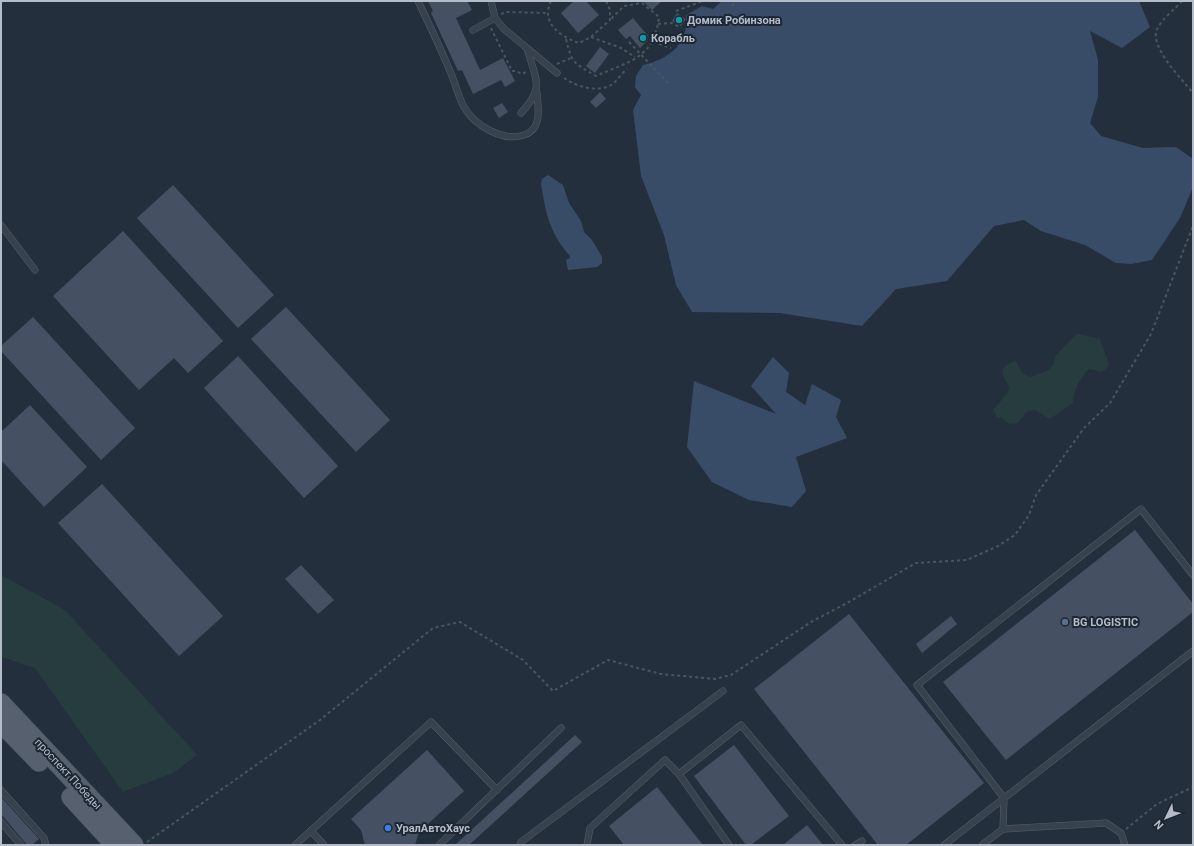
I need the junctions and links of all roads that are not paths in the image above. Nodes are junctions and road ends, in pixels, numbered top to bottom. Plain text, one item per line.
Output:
1 (418, 1) edge
2 (491, 1) edge
3 (495, 18) junction
4 (472, 30) dead end
5 (527, 48) junction
6 (557, 73) road end
7 (537, 93) junction
8 (521, 113) dead end
9 (1, 225) edge
10 (35, 270) dead end
11 (1193, 575) edge
12 (1193, 650) edge
13 (724, 691) dead end
14 (1, 703) edge
15 (1, 723) edge
16 (561, 728) dead end
17 (679, 774) junction
18 (1, 790) edge
19 (497, 790) junction
20 (1004, 798) junction
21 (1, 822) edge
22 (1002, 829) junction
23 (311, 831) junction
24 (862, 841) dead end
25 (21, 845) edge
26 (46, 845) edge
27 (115, 845) edge
28 (134, 845) edge
29 (295, 845) edge
30 (324, 845) edge
31 (439, 845) edge
32 (520, 845) edge
33 (587, 845) edge
34 (729, 845) edge
35 (842, 845) edge
36 (855, 845) edge
37 (944, 845) edge
38 (982, 845) edge
39 (1125, 845) edge

1 - 7 lane
2 - 3 lane
3 - 4 lane
3 - 5 lane
5 - 6 lane
5 - 7 lane
7 - 8 lane
9 - 10 lane
11 - 20 lane
12 - 20 lane
13 - 32 lane
14 - 28 main road, проспект Победы
15 - 27 main road, проспект Победы
16 - 19 lane
17 - 33 lane
17 - 34 lane
17 - 35 lane
18 - 26 lane
19 - 23 lane
19 - 31 lane
20 - 22 lane
20 - 37 lane
21 - 25 lane
22 - 38 lane
22 - 39 lane
23 - 29 lane
23 - 30 lane
24 - 36 lane

